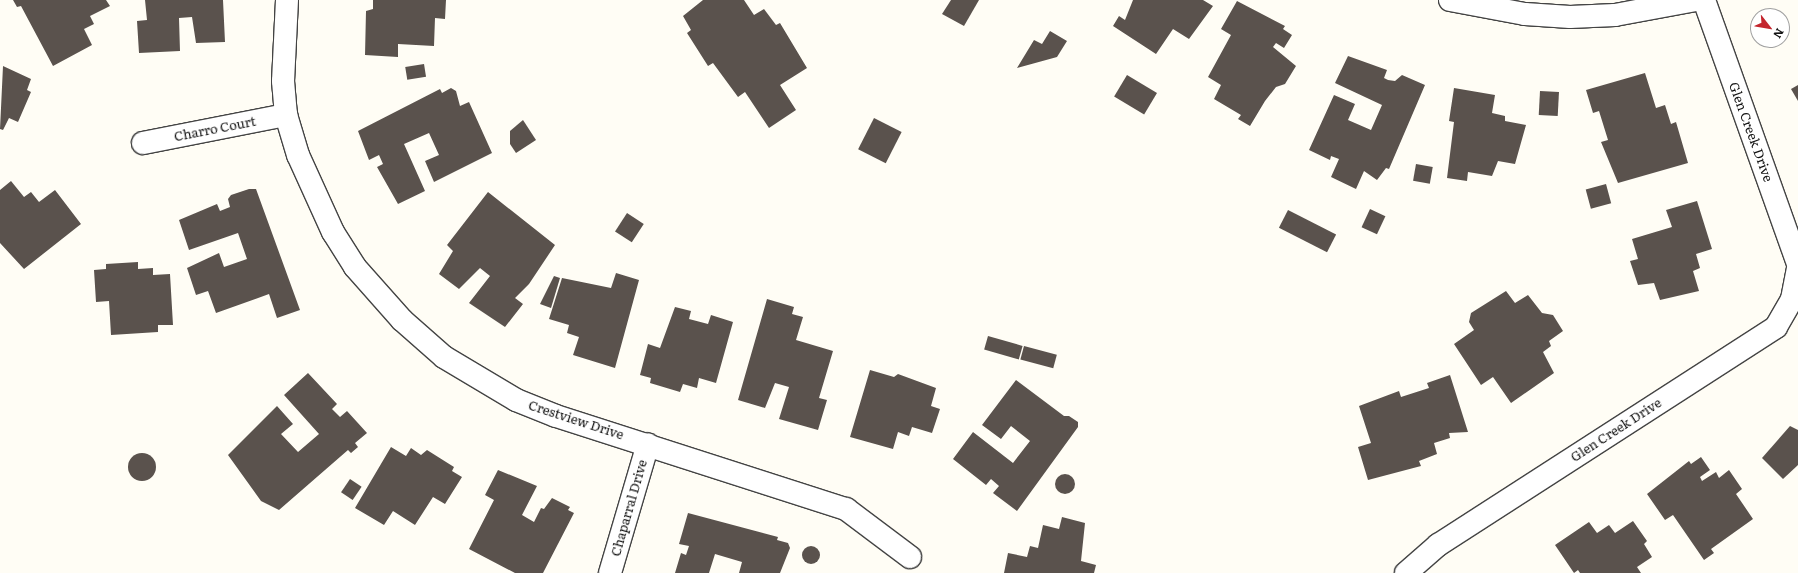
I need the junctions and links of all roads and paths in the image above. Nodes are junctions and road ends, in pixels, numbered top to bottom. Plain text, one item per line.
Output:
1 (287, 0) edge
2 (1450, 0) edge
3 (1695, 0) edge
4 (1704, 0) edge
5 (286, 115) junction
6 (143, 143) dead end
7 (1798, 264) edge
8 (1798, 267) edge
9 (648, 444) junction
10 (910, 557) dead end
11 (610, 573) edge
12 (1406, 573) edge

1 - 5 street, Crestview Drive
2 - 3 street
4 - 7 street, Glen Creek Drive
5 - 6 street, Charro Court
5 - 9 street, Crestview Drive
8 - 12 street, Glen Creek Drive
9 - 10 street, Crestview Drive
9 - 11 street, Chaparral Drive

